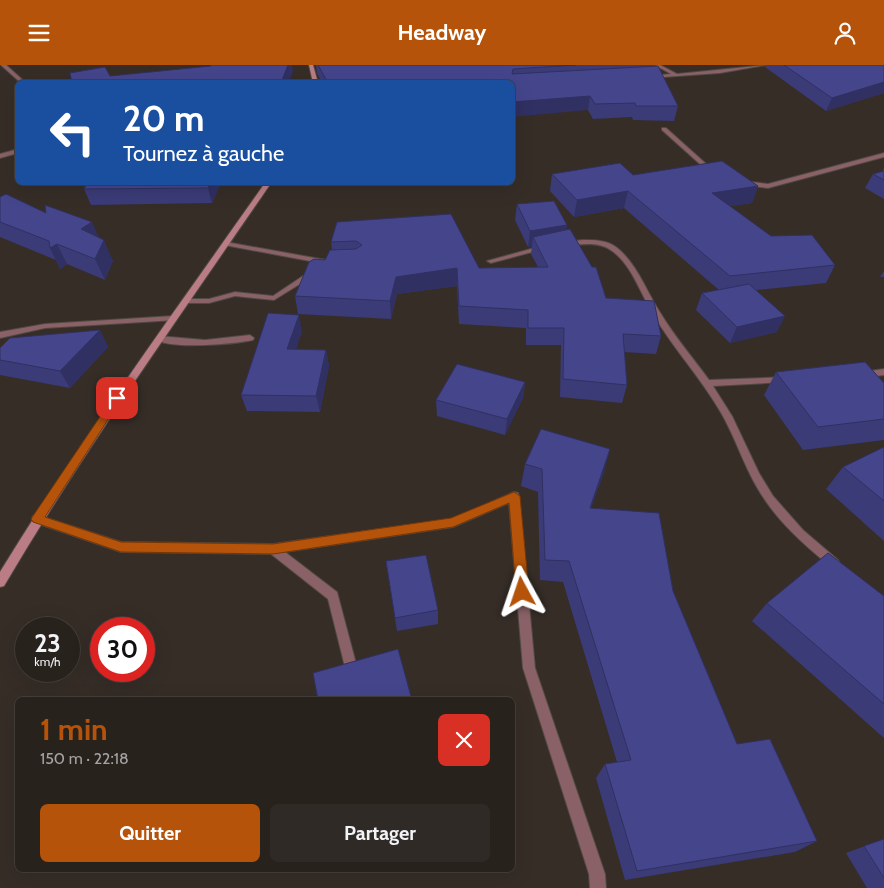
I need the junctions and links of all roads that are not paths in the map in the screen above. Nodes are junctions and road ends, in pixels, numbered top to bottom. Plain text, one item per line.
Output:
1 (3, 65) edge
2 (311, 65) edge
3 (656, 65) edge
4 (764, 65) edge
5 (678, 75) junction
6 (641, 78) edge
7 (20, 80) edge
8 (315, 80) edge
9 (664, 129) dead end
10 (15, 152) edge
11 (0, 155) edge
12 (884, 155) edge
13 (719, 175) edge
14 (735, 182) edge
15 (267, 185) edge
16 (226, 244) junction
17 (491, 261) dead end
18 (330, 263) junction
19 (339, 263) edge
20 (186, 301) junction
21 (173, 318) junction
22 (0, 335) edge
23 (250, 338) dead end
24 (159, 339) junction
25 (884, 372) edge
26 (853, 376) edge
27 (795, 379) edge
28 (706, 383) junction
29 (37, 519) junction
30 (273, 549) junction
31 (839, 567) edge
32 (0, 582) edge
33 (352, 671) edge
34 (598, 888) edge

1 - 7 street
2 - 8 main road
3 - 5 street
4 - 5 street
5 - 6 street
9 - 13 street
10 - 11 street
12 - 14 street
15 - 16 main road
16 - 18 street
16 - 20 main road
17 - 28 street
18 - 19 street
18 - 20 street
20 - 21 main road
21 - 22 street
21 - 24 main road
23 - 24 street
24 - 29 main road
25 - 26 street
27 - 28 street
28 - 31 street
29 - 30 street
29 - 32 main road
30 - 33 street
30 - 34 street

